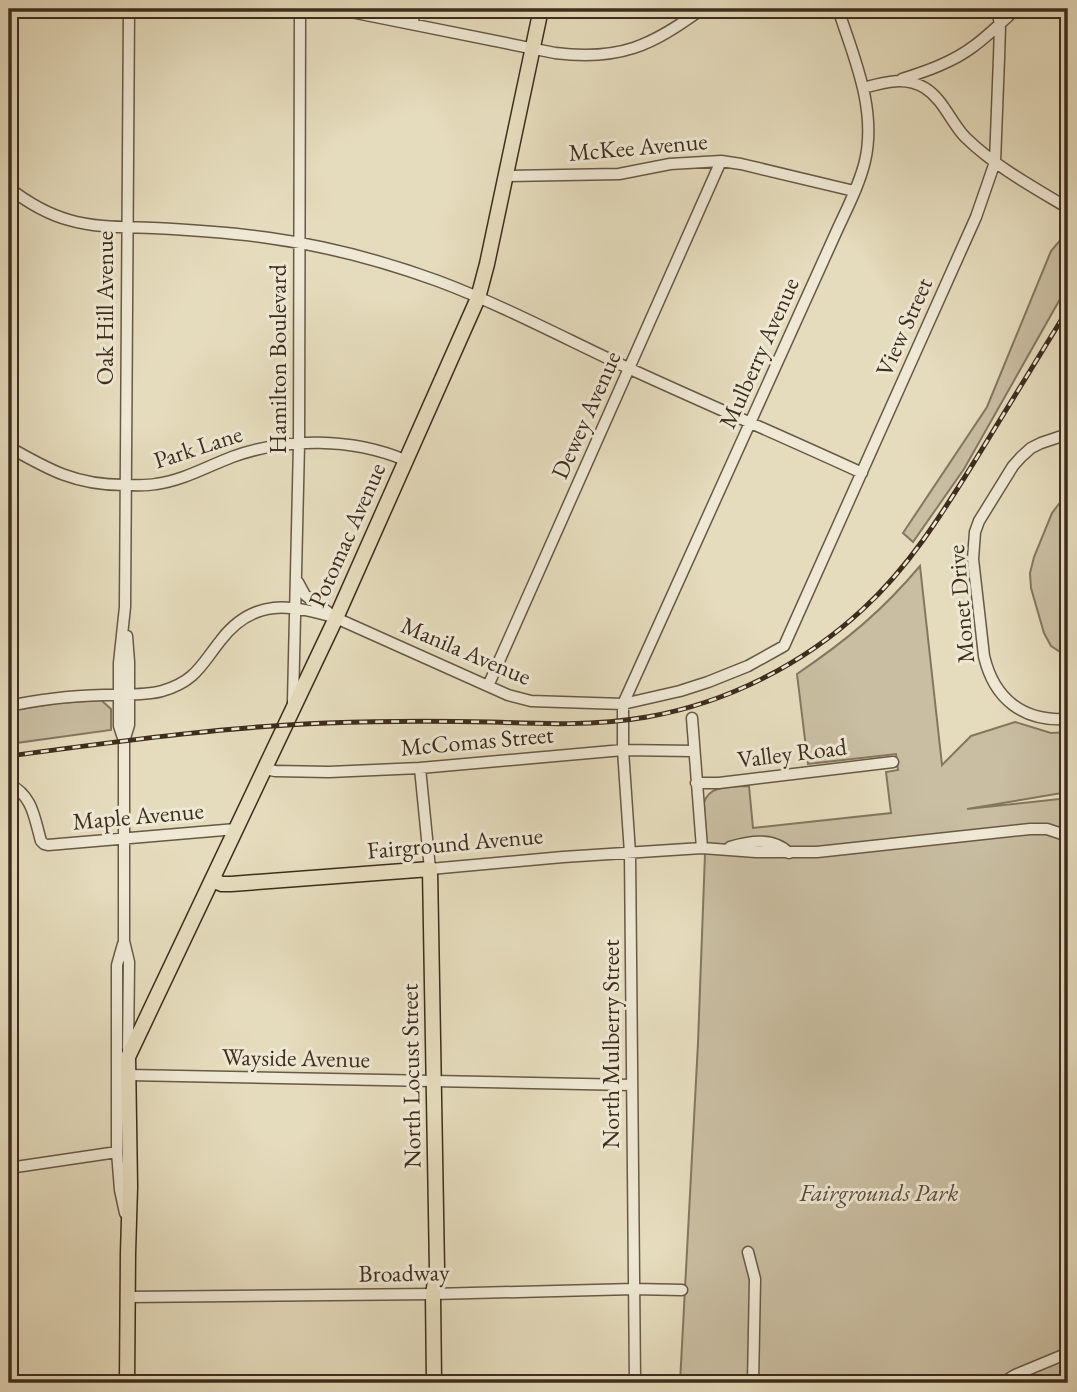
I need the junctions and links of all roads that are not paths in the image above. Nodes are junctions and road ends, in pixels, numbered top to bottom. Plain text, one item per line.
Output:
1 (129, 9) edge
2 (300, 9) edge
3 (337, 9) edge
4 (414, 9) edge
5 (541, 9) edge
6 (702, 9) edge
7 (838, 9) edge
8 (997, 9) edge
9 (1016, 9) edge
10 (692, 13) edge
11 (413, 24) junction
12 (1000, 25) junction
13 (533, 48) junction
14 (900, 80) junction
15 (863, 89) junction
16 (721, 161) junction
17 (995, 162) junction
18 (506, 176) junction
19 (9, 188) edge
20 (855, 191) junction
21 (1068, 208) edge
22 (128, 227) junction
23 (299, 242) junction
24 (478, 298) junction
25 (629, 369) junction
26 (751, 423) junction
27 (1068, 434) edge
28 (299, 443) junction
29 (9, 447) edge
30 (405, 460) junction
31 (862, 473) junction
32 (126, 485) junction
33 (297, 579) junction
34 (296, 607) junction
35 (336, 618) junction
36 (784, 646) joint
37 (488, 686) junction
38 (124, 694) junction
39 (623, 704) junction
40 (9, 706) edge
41 (293, 710) junction
42 (692, 718) dead end
43 (1068, 719) edge
44 (623, 750) junction
45 (693, 751) junction
46 (893, 762) dead end
47 (420, 768) junction
48 (265, 769) junction
49 (696, 783) junction
50 (9, 784) edge
51 (236, 829) junction
52 (1068, 836) edge
53 (125, 838) junction
54 (702, 848) junction
55 (631, 853) junction
56 (430, 869) junction
57 (212, 880) junction
58 (124, 941) junction
59 (128, 1057) junction
60 (122, 1074) junction
61 (434, 1081) junction
62 (632, 1085) junction
63 (117, 1152) junction
64 (9, 1168) edge
65 (128, 1225) junction
66 (748, 1252) dead end
67 (634, 1289) junction
68 (682, 1290) dead end
69 (433, 1294) junction
70 (127, 1297) junction
71 (1068, 1353) edge
72 (127, 1383) edge
73 (434, 1383) edge
74 (635, 1383) edge
75 (753, 1383) edge
76 (1002, 1383) edge

1 - 22 street, Oak Hill Avenue
2 - 23 street, Hamilton Boulevard
3 - 11 street
4 - 11 street
5 - 13 main road, Potomac Avenue
6 - 10 street
7 - 15 street, Mulberry Avenue
8 - 12 street, View Street
9 - 12 street
10 - 13 street
11 - 13 street
12 - 14 street
12 - 17 street, View Street
13 - 18 main road, Potomac Avenue
14 - 15 street
14 - 17 street
15 - 20 street, Mulberry Avenue
16 - 18 street, McKee Avenue
16 - 20 street, McKee Avenue
16 - 25 street, Dewey Avenue
17 - 21 street
17 - 31 street, View Street
18 - 24 main road, Potomac Avenue
19 - 22 street
20 - 26 street, Mulberry Avenue
22 - 23 street
22 - 32 street, Oak Hill Avenue
23 - 24 street
23 - 28 street, Hamilton Boulevard
24 - 25 street
24 - 30 main road, Potomac Avenue
25 - 26 street
25 - 37 street, Dewey Avenue
26 - 31 street
26 - 39 street, Mulberry Avenue
27 - 43 street, Monet Drive
28 - 30 street, Park Lane
28 - 32 street, Park Lane
28 - 33 street, Hamilton Boulevard
29 - 32 street, Park Lane
30 - 35 main road, Potomac Avenue
31 - 36 street, View Street
32 - 38 street, Oak Hill Avenue
33 - 34 street, Hamilton Boulevard
33 - 35 street
34 - 35 street
34 - 38 street
34 - 41 street, Hamilton Boulevard
35 - 37 street, Manila Avenue
35 - 41 main road, Potomac Avenue
36 - 39 street, Manila Avenue
37 - 39 street, Manila Avenue
38 - 40 street
38 - 53 street, Oak Hill Avenue
39 - 44 street, North Mulberry Street
41 - 48 main road, Potomac Avenue
42 - 45 street
44 - 45 street, McComas Street
44 - 47 street, McComas Street
44 - 55 street, North Mulberry Street
45 - 49 street
46 - 49 street, Valley Road
47 - 48 street, McComas Street
47 - 56 street, North Locust Street
48 - 51 main road, Potomac Avenue
49 - 54 street
50 - 53 street, Maple Avenue
51 - 53 street, Maple Avenue
51 - 57 main road, Potomac Avenue
52 - 54 street, Fairground Avenue
53 - 58 street, Oak Hill Avenue
54 - 55 street, Fairground Avenue
55 - 56 street, Fairground Avenue
55 - 62 street, North Mulberry Street
56 - 57 main road, Fairground Avenue
56 - 61 main road, North Locust Street
57 - 59 main road, Potomac Avenue
58 - 59 street, Oak Hill Avenue
58 - 60 street, Oak Hill Avenue
59 - 60 main road, Oak Hill Avenue
60 - 61 street, Wayside Avenue
60 - 63 street
60 - 65 main road
61 - 62 street, Wayside Avenue
61 - 69 main road, North Locust Street
62 - 67 street, North Mulberry Street
63 - 64 street
63 - 65 street
65 - 70 main road
66 - 75 street
67 - 68 street, Broadway
67 - 69 street, Broadway
67 - 74 street, North Mulberry Street
69 - 70 street, Broadway
69 - 73 main road, North Locust Street
70 - 72 main road
71 - 76 street

